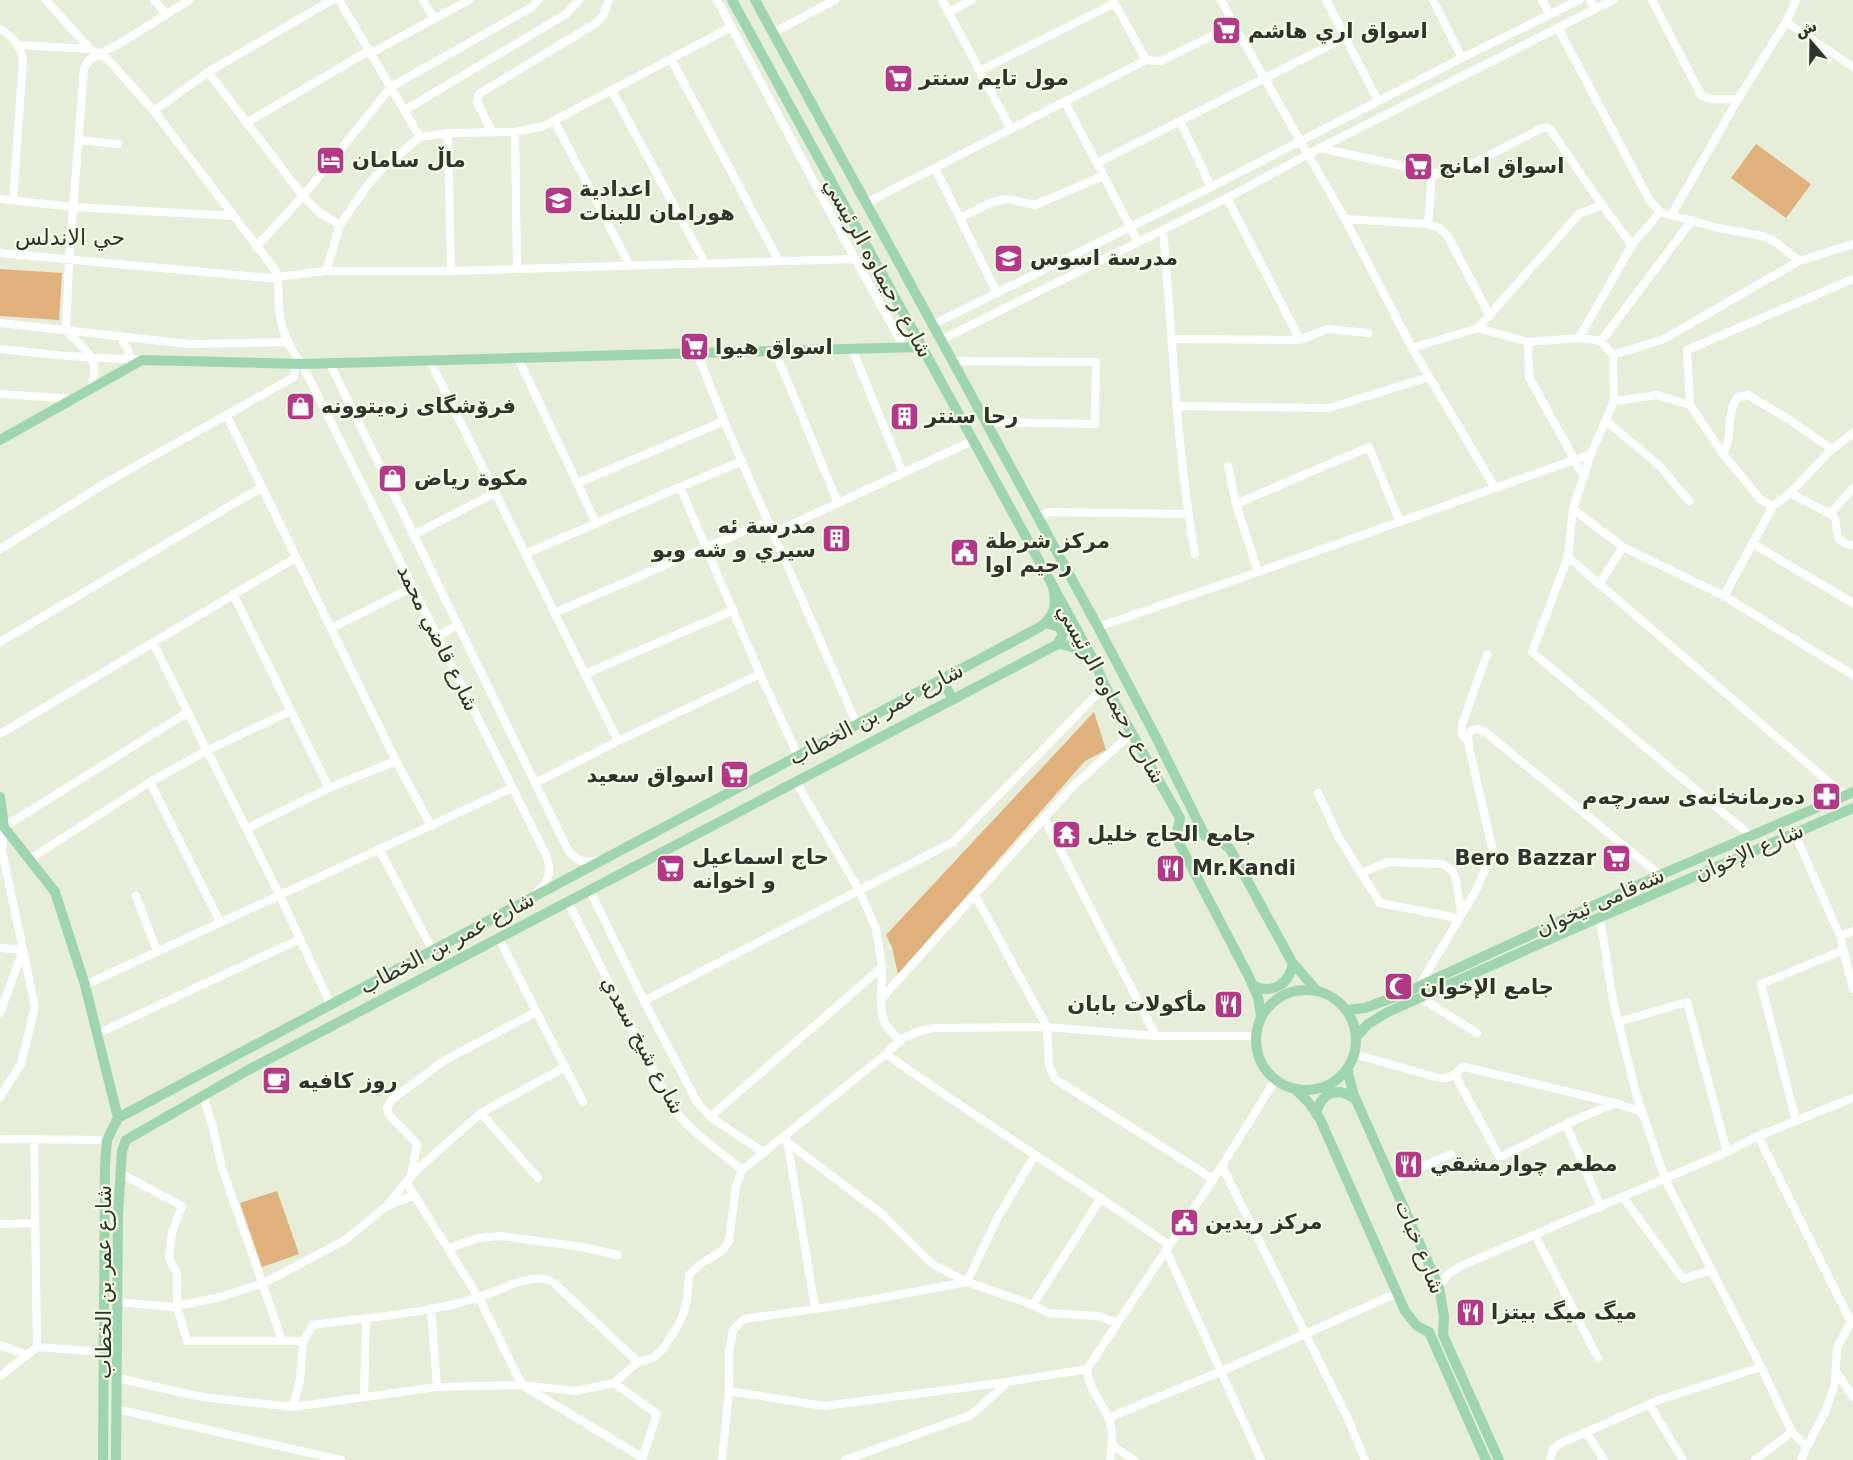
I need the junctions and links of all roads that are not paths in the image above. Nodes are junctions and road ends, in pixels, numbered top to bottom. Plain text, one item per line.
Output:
1 (46, 0) edge
2 (154, 0) edge
3 (189, 0) edge
4 (332, 0) edge
5 (339, 0) edge
6 (423, 0) edge
7 (469, 0) edge
8 (538, 0) edge
9 (579, 0) edge
10 (609, 0) edge
11 (717, 0) edge
12 (732, 0) edge
13 (755, 0) edge
14 (835, 0) edge
15 (942, 0) edge
16 (972, 0) edge
17 (1221, 0) edge
18 (1326, 0) edge
19 (1433, 0) edge
20 (1542, 0) edge
21 (1579, 0) edge
22 (1590, 0) edge
23 (1612, 0) edge
24 (1652, 0) edge
25 (1796, 0) edge
26 (1114, 2) edge
27 (1595, 9) junction
28 (949, 12) junction
29 (166, 14) junction
30 (1550, 14) junction
31 (434, 19) junction
32 (1786, 22) junction
33 (1234, 25) junction
34 (731, 27) junction
35 (1558, 28) junction
36 (0, 29) edge
37 (773, 33) junction
38 (1346, 37) junction
39 (18, 45) junction
40 (94, 51) junction
41 (370, 52) junction
42 (1462, 58) junction
43 (671, 59) junction
44 (1146, 60) junction
45 (1853, 67) edge
46 (981, 70) junction
47 (208, 72) junction
48 (1265, 78) junction
49 (391, 87) junction
50 (612, 91) junction
51 (1738, 99) junction
52 (1378, 101) junction
53 (1065, 102) junction
54 (405, 110) junction
55 (154, 111) junction
56 (1180, 121) junction
57 (555, 122) junction
58 (246, 123) junction
59 (1011, 129) junction
60 (492, 132) junction
61 (515, 132) junction
62 (448, 133) junction
63 (420, 136) junction
64 (79, 140) junction
65 (1299, 141) junction
66 (118, 144) dead end
67 (1320, 148) junction
68 (1309, 156) junction
69 (1097, 164) junction
70 (934, 168) junction
71 (1432, 173) junction
72 (1103, 176) junction
73 (1211, 187) junction
74 (303, 196) junction
75 (1227, 198) junction
76 (0, 199) edge
77 (13, 200) junction
78 (866, 203) junction
79 (1602, 205) junction
80 (74, 207) junction
81 (1660, 212) junction
82 (1672, 214) junction
83 (232, 216) junction
84 (960, 218) junction
85 (1345, 219) junction
86 (1692, 220) junction
87 (1428, 224) junction
88 (340, 225) junction
89 (1129, 228) junction
90 (1163, 230) junction
91 (1138, 242) junction
92 (1853, 244) edge
93 (1632, 245) junction
94 (256, 247) junction
95 (0, 253) edge
96 (855, 259) junction
97 (69, 260) junction
98 (779, 261) junction
99 (1798, 261) junction
100 (705, 264) junction
101 (630, 266) junction
102 (517, 269) junction
103 (326, 271) junction
104 (451, 271) junction
105 (278, 277) junction
106 (1853, 279) edge
107 (997, 293) junction
108 (1490, 316) junction
109 (946, 318) junction
110 (0, 323) edge
111 (932, 325) junction
112 (1478, 328) junction
113 (66, 331) junction
114 (955, 332) junction
115 (1368, 333) dead end
116 (120, 337) junction
117 (1579, 338) junction
118 (1172, 339) junction
119 (941, 340) junction
120 (1300, 340) junction
121 (1601, 341) junction
122 (287, 342) junction
123 (1528, 342) junction
124 (904, 347) junction
125 (921, 347) junction
126 (1412, 348) junction
127 (0, 349) edge
128 (852, 349) junction
129 (775, 351) junction
130 (697, 353) junction
131 (1613, 355) junction
132 (91, 356) junction
133 (518, 358) junction
134 (130, 359) junction
135 (142, 360) junction
136 (430, 361) junction
137 (952, 361) junction
138 (299, 364) junction
139 (330, 364) junction
140 (1429, 377) junction
141 (90, 389) junction
142 (0, 394) edge
143 (74, 399) junction
144 (1614, 401) junction
145 (1690, 405) junction
146 (1176, 406) junction
147 (227, 416) junction
148 (724, 421) junction
149 (1606, 421) junction
150 (986, 422) junction
151 (1853, 433) edge
152 (0, 440) edge
153 (972, 441) junction
154 (997, 443) junction
155 (1832, 449) junction
156 (978, 452) junction
157 (1591, 454) junction
158 (1723, 454) junction
159 (1575, 460) junction
160 (742, 461) junction
161 (1228, 466) dead end
162 (1011, 468) junction
163 (903, 473) junction
164 (1584, 477) junction
165 (993, 479) junction
166 (578, 483) junction
167 (262, 487) junction
168 (680, 487) junction
169 (1495, 488) junction
170 (1853, 488) edge
171 (495, 493) junction
172 (1790, 493) junction
173 (1689, 501) dead end
174 (838, 503) junction
175 (1236, 504) junction
176 (1773, 506) junction
177 (1573, 509) junction
178 (1188, 514) junction
179 (1830, 514) junction
180 (1038, 518) junction
181 (768, 521) junction
182 (1400, 522) junction
183 (596, 523) junction
184 (773, 533) junction
185 (413, 534) junction
186 (1753, 544) junction
187 (1853, 545) edge
188 (1623, 547) junction
189 (707, 548) junction
190 (0, 549) edge
191 (525, 554) junction
192 (1195, 554) dead end
193 (1568, 557) junction
194 (295, 558) junction
195 (1258, 572) junction
196 (1600, 583) junction
197 (413, 587) junction
198 (1053, 587) junction
199 (233, 594) junction
200 (1724, 596) junction
201 (1853, 603) edge
202 (734, 610) junction
203 (554, 613) junction
204 (1046, 623) junction
205 (458, 625) junction
206 (1098, 627) junction
207 (332, 628) junction
208 (437, 636) junction
209 (0, 642) edge
210 (153, 643) junction
211 (1058, 644) junction
212 (1487, 654) dead end
213 (1095, 663) junction
214 (585, 674) junction
215 (760, 674) junction
216 (1853, 675) edge
217 (941, 680) junction
218 (1105, 686) junction
219 (953, 699) junction
220 (291, 711) junction
221 (188, 712) junction
222 (857, 725) junction
223 (1132, 733) junction
224 (0, 734) edge
225 (618, 741) junction
226 (1468, 741) junction
227 (208, 750) junction
228 (798, 756) junction
229 (396, 761) junction
230 (150, 782) junction
231 (796, 782) junction
232 (535, 783) junction
233 (329, 788) junction
234 (512, 788) junction
235 (1318, 793) dead end
236 (1849, 794) edge
237 (724, 796) junction
238 (0, 797) edge
239 (1853, 808) edge
240 (733, 815) junction
241 (1044, 818) junction
242 (431, 826) junction
243 (4, 827) junction
244 (246, 829) junction
245 (1794, 832) junction
246 (1751, 836) junction
247 (380, 849) junction
248 (1718, 850) junction
249 (1, 851) edge
250 (612, 855) junction
251 (30, 859) junction
252 (1724, 862) junction
253 (1361, 873) junction
254 (1660, 875) junction
255 (859, 890) junction
256 (591, 891) junction
257 (279, 894) junction
258 (975, 895) junction
259 (136, 896) dead end
260 (568, 902) junction
261 (521, 904) junction
262 (1460, 915) junction
263 (1599, 917) junction
264 (220, 921) junction
265 (1853, 931) edge
266 (1840, 936) junction
267 (300, 939) junction
268 (499, 939) junction
269 (0, 948) edge
270 (23, 950) junction
271 (1844, 950) junction
272 (157, 951) junction
273 (433, 951) junction
274 (1293, 963) junction
275 (882, 967) junction
276 (376, 981) junction
277 (85, 985) junction
278 (1253, 986) junction
279 (1419, 986) junction
280 (1853, 989) edge
281 (1317, 991) junction
282 (386, 998) junction
283 (1421, 998) junction
284 (881, 999) junction
285 (644, 1001) junction
286 (331, 1005) junction
287 (1365, 1008) junction
288 (1346, 1010) junction
289 (0, 1012) edge
290 (536, 1012) junction
291 (1261, 1016) junction
292 (1373, 1020) junction
293 (1618, 1022) junction
294 (290, 1026) junction
295 (1047, 1027) junction
296 (1477, 1033) dead end
297 (97, 1034) junction
298 (1156, 1036) junction
299 (1255, 1036) junction
300 (1356, 1037) junction
301 (900, 1040) junction
302 (300, 1044) junction
303 (886, 1054) junction
304 (1354, 1054) junction
305 (565, 1067) junction
306 (1347, 1068) junction
307 (1455, 1075) junction
308 (1275, 1080) junction
309 (1294, 1089) junction
310 (203, 1095) junction
311 (0, 1097) edge
312 (1853, 1098) edge
313 (1355, 1099) junction
314 (584, 1102) dead end
315 (1615, 1103) junction
316 (1642, 1112) junction
317 (481, 1113) junction
318 (1316, 1114) junction
319 (710, 1117) junction
320 (118, 1118) junction
321 (1796, 1121) junction
322 (1566, 1124) junction
323 (1758, 1136) junction
324 (786, 1138) junction
325 (0, 1139) edge
326 (34, 1139) junction
327 (107, 1140) junction
328 (417, 1144) junction
329 (763, 1152) junction
330 (1727, 1152) junction
331 (1450, 1154) dead end
332 (1035, 1155) junction
333 (430, 1158) junction
334 (1222, 1166) junction
335 (742, 1170) junction
336 (120, 1173) junction
337 (538, 1178) dead end
338 (409, 1179) junction
339 (1213, 1179) junction
340 (1665, 1179) junction
341 (1392, 1180) junction
342 (415, 1195) junction
343 (1623, 1197) junction
344 (1101, 1198) junction
345 (388, 1205) junction
346 (1600, 1207) junction
347 (35, 1223) junction
348 (0, 1224) edge
349 (1535, 1235) junction
350 (449, 1248) junction
351 (1168, 1248) junction
352 (618, 1255) dead end
353 (1712, 1270) junction
354 (967, 1281) junction
355 (264, 1283) junction
356 (1439, 1287) junction
357 (1397, 1293) junction
358 (478, 1298) junction
359 (116, 1302) junction
360 (1033, 1305) junction
361 (177, 1307) junction
362 (431, 1308) junction
363 (815, 1308) junction
364 (366, 1318) junction
365 (1852, 1320) edge
366 (1118, 1323) junction
367 (1306, 1333) junction
368 (282, 1340) junction
369 (303, 1341) junction
370 (0, 1345) edge
371 (37, 1347) junction
372 (104, 1352) junction
373 (27, 1355) junction
374 (1599, 1358) dead end
375 (638, 1362) junction
376 (1761, 1367) junction
377 (1088, 1369) junction
378 (1222, 1371) junction
379 (1837, 1373) junction
380 (0, 1376) edge
381 (117, 1378) junction
382 (1007, 1382) junction
383 (614, 1383) junction
384 (522, 1385) junction
385 (437, 1387) junction
386 (729, 1391) junction
387 (364, 1397) junction
388 (1853, 1397) edge
389 (1649, 1404) junction
390 (293, 1407) junction
391 (116, 1409) junction
392 (1108, 1418) junction
393 (1586, 1432) junction
394 (1792, 1432) junction
395 (1112, 1445) junction
396 (1807, 1447) junction
397 (642, 1459) edge
398 (102, 1460) edge
399 (116, 1460) edge
400 (341, 1460) edge
401 (722, 1460) edge
402 (845, 1460) edge
403 (1110, 1460) edge
404 (1134, 1460) edge
405 (1262, 1460) edge
406 (1365, 1460) edge
407 (1486, 1460) edge
408 (1499, 1460) edge
409 (1550, 1460) edge
410 (1605, 1460) edge
411 (1683, 1460) edge
412 (1755, 1460) edge
413 (1801, 1460) edge

1 - 40 street
2 - 29 street
3 - 29 street
4 - 47 street
5 - 41 street
6 - 31 street
7 - 31 street
8 - 49 street
9 - 54 street
10 - 60 street
11 - 34 street
12 - 125 main road, شارع رحيماوه الرئيسي
13 - 37 main road, شارع رحيماوه الرئيسي
14 - 37 street
15 - 28 street
16 - 28 street
17 - 33 street
18 - 38 street
19 - 42 street
20 - 30 street
21 - 30 street
22 - 27 street
23 - 27 street
24 - 51 street
25 - 32 street
26 - 44 street
26 - 46 street
27 - 35 street
28 - 46 street
29 - 40 street
30 - 42 street
31 - 41 street
32 - 45 street
32 - 51 street
33 - 44 street
33 - 48 street
34 - 43 street
34 - 96 street
35 - 67 street
35 - 81 street
36 - 39 street
37 - 78 main road, شارع رحيماوه الرئيسي
38 - 48 street
38 - 52 street
39 - 40 street
39 - 77 street
40 - 55 street
40 - 64 street
41 - 49 street
41 - 58 street
42 - 52 street
43 - 50 street
43 - 98 street
44 - 53 street
46 - 59 street
47 - 55 street
47 - 58 street
48 - 56 street
48 - 65 street
49 - 54 street
49 - 74 street
50 - 57 street
50 - 100 street
51 - 82 street
52 - 65 street
53 - 59 street
53 - 69 street
54 - 63 street
55 - 83 street
56 - 69 street
56 - 73 street
57 - 61 street
57 - 101 street
58 - 74 street
59 - 70 street
60 - 61 street
60 - 62 street
61 - 102 street
62 - 63 street
62 - 104 street
63 - 88 street
64 - 66 street
64 - 80 street
65 - 68 street
65 - 73 street
67 - 68 street
67 - 71 street
68 - 75 street
68 - 85 street
69 - 72 street
70 - 78 street
70 - 84 street
71 - 79 street
71 - 87 street
72 - 84 street
72 - 89 street
73 - 89 street
74 - 88 street
74 - 94 street
75 - 90 street
75 - 120 street
76 - 77 street
77 - 80 street
78 - 111 main road, شارع رحيماوه الرئيسي
79 - 93 street
79 - 108 street
80 - 83 street
80 - 97 street
81 - 82 street
81 - 93 street
82 - 86 street
83 - 94 street
84 - 107 street
85 - 87 street
85 - 126 street
86 - 99 street
86 - 121 street
87 - 108 street
88 - 103 street
89 - 91 street
89 - 107 street
90 - 91 street
90 - 118 street
91 - 114 street
92 - 99 street
93 - 117 street
94 - 105 street
95 - 97 street
96 - 98 street
96 - 124 street
97 - 105 street
97 - 113 street
98 - 100 street
99 - 131 street
100 - 101 street
101 - 102 street
102 - 104 street
103 - 104 street
103 - 105 street
105 - 122 street
106 - 145 street
107 - 109 street
108 - 112 street
109 - 111 street
109 - 114 street
110 - 113 street
111 - 119 main road, شارع رحيماوه الرئيسي
112 - 123 street
112 - 126 street
113 - 116 street
113 - 132 street
114 - 119 street
115 - 120 street
116 - 122 street
116 - 134 street
117 - 121 street
117 - 123 street
118 - 120 street
118 - 146 street
119 - 137 main road, شارع رحيماوه الرئيسي
121 - 131 street
122 - 138 street, شارع قاضي محمد
123 - 159 street
124 - 125 main road
124 - 128 main road
125 - 153 main road, شارع رحيماوه الرئيسي
126 - 140 street
127 - 132 street
128 - 129 main road
128 - 163 street
129 - 130 main road
129 - 174 street
130 - 133 main road
130 - 148 street
131 - 144 street
132 - 134 street
132 - 141 street
133 - 136 main road
133 - 166 street
134 - 135 street
135 - 138 main road
135 - 141 main road
136 - 139 main road
136 - 171 street
137 - 150 main road, شارع رحيماوه الرئيسي
137 - 150 street
138 - 139 main road
138 - 147 street
138 - 197 street, شارع قاضي محمد
139 - 185 street, شارع قاضي محمد
140 - 146 street
140 - 169 street
141 - 143 main road
142 - 143 street
143 - 152 main road
144 - 145 street
144 - 149 street
145 - 158 street
146 - 178 street
147 - 167 street
147 - 190 street
148 - 160 street
148 - 166 street
149 - 157 street
149 - 173 street
150 - 154 main road, شارع رحيماوه الرئيسي
151 - 155 street
153 - 156 main road, شارع رحيماوه الرئيسي
153 - 163 street
154 - 156 main road
154 - 162 main road, شارع رحيماوه الرئيسي
155 - 158 street
155 - 172 street
156 - 165 main road, شارع رحيماوه الرئيسي
157 - 159 street
157 - 164 street
158 - 176 street
159 - 164 street
159 - 169 street
160 - 168 street
160 - 181 street
161 - 175 street
162 - 165 main road
162 - 180 main road, شارع رحيماوه الرئيسي
163 - 174 street
164 - 177 street
165 - 198 main road, شارع رحيماوه الرئيسي
166 - 183 street
167 - 194 street
167 - 209 street
168 - 183 street
168 - 189 street
169 - 182 street
170 - 179 street
171 - 185 street
171 - 191 street
172 - 176 street
172 - 179 street
174 - 184 street
175 - 182 street
175 - 195 street
176 - 186 street
177 - 188 street
177 - 193 street
178 - 180 street
178 - 192 street
179 - 187 street
180 - 206 main road, شارع رحيماوه الرئيسي
181 - 184 street
181 - 189 street
182 - 195 street
183 - 191 street
184 - 222 street
185 - 205 street, شارع قاضي محمد
186 - 200 street
186 - 201 street
188 - 196 street
188 - 200 street
189 - 202 street
189 - 203 street
191 - 203 street
193 - 196 street
193 - 246 street
194 - 199 street
194 - 207 street
195 - 206 street
196 - 236 street
197 - 207 street
197 - 208 street, شارع قاضي محمد
198 - 204 main road
198 - 213 main road, شارع رحيماوه الرئيسي
199 - 210 street
199 - 220 street
200 - 216 street
202 - 214 street
202 - 215 street
203 - 214 street
204 - 211 main road
204 - 217 main road, شارع عمر بن الخطاب
205 - 208 street
205 - 232 street, شارع قاضي محمد
206 - 274 main road, شارع رحيماوه الرئيسي
207 - 229 street
208 - 234 street, شارع قاضي محمد
210 - 221 street
210 - 224 street
211 - 213 main road
211 - 219 main road, شارع عمر بن الخطاب
212 - 226 street
213 - 218 main road, شارع رحيماوه الرئيسي
214 - 225 street
215 - 225 street
215 - 228 street
217 - 219 main road
217 - 222 main road, شارع عمر بن الخطاب
218 - 223 main road, شارع رحيماوه الرئيسي
218 - 255 street
219 - 231 main road, شارع عمر بن الخطاب
220 - 227 street
220 - 233 street
221 - 227 street
221 - 243 street
222 - 228 main road, شارع عمر بن الخطاب
223 - 241 street
223 - 278 main road, شارع رحيماوه الرئيسي
225 - 232 street
226 - 254 street
226 - 262 street
227 - 230 street
227 - 244 street
228 - 237 main road, شارع عمر بن الخطاب
229 - 233 street
229 - 242 street
230 - 251 street
230 - 264 street
231 - 240 main road, شارع عمر بن الخطاب
231 - 255 street
232 - 250 street, شارع قاضي محمد
233 - 244 street
234 - 242 street
234 - 261 street, شارع قاضي محمد
235 - 253 street
236 - 246 main road, شەقامی ئیخوان
237 - 240 main road
237 - 250 main road, شارع عمر بن الخطاب
238 - 243 main road
239 - 245 main road, شارع الإخوان
240 - 256 main road, شارع عمر بن الخطاب
241 - 258 street
241 - 298 street
242 - 247 street
243 - 249 street
243 - 251 main road
244 - 257 street
245 - 252 main road, شارع الإخوان
245 - 266 street
246 - 248 main road, شەقامی ئیخوان
247 - 257 street
247 - 273 street
248 - 252 main road
248 - 254 main road, شەقامی ئیخوان
249 - 270 street
250 - 261 main road, شارع عمر بن الخطاب
251 - 277 main road
252 - 263 main road, شارع الإخوان
253 - 262 street
253 - 262 street
254 - 279 main road, شەقامی ئیخوان
255 - 275 street
255 - 285 street
256 - 260 main road, شارع عمر بن الخطاب
256 - 285 street, شارع شيخ سعدي
257 - 264 street
257 - 267 street
258 - 284 street
258 - 295 street
259 - 272 street
260 - 268 main road, شارع عمر بن الخطاب
260 - 335 street, شارع شيخ سعدي
261 - 273 main road, شارع عمر بن الخطاب
262 - 279 street
263 - 283 main road, شارع الإخوان
263 - 293 street
264 - 272 street
265 - 266 street
266 - 271 street
267 - 286 street
267 - 297 street
268 - 282 main road, شارع عمر بن الخطاب
268 - 290 street
269 - 270 street
270 - 289 street
270 - 311 street
271 - 280 street
271 - 321 street
272 - 277 street
273 - 276 main road, شارع عمر بن الخطاب
274 - 278 main road
274 - 281 main road, شارع رحيماوه الرئيسي
275 - 284 street
275 - 319 street
276 - 282 main road
276 - 286 main road, شارع عمر بن الخطاب
277 - 297 main road
278 - 291 main road, شارع رحيماوه الرئيسي
279 - 287 main road, شەقامی ئیخوان
281 - 288 main road
281 - 291 main road
282 - 302 main road, شارع عمر بن الخطاب
283 - 292 main road, شارع الإخوان
283 - 296 street
284 - 301 street
285 - 319 street, شارع شيخ سعدي
286 - 294 main road, شارع عمر بن الخطاب
287 - 288 main road, شەقامی ئیخوان
287 - 292 main road
288 - 300 main road
290 - 305 street
290 - 328 street
291 - 299 main road
292 - 300 main road, شارع الإخوان
293 - 316 street
293 - 330 street
294 - 302 main road
294 - 320 main road, شارع عمر بن الخطاب
295 - 298 street
295 - 301 street
295 - 339 street
297 - 320 main road
298 - 299 street
299 - 308 main road
300 - 304 main road
301 - 303 street
302 - 310 main road, شارع عمر بن الخطاب
303 - 324 street
303 - 332 street
304 - 306 main road
304 - 307 street
305 - 314 street
305 - 317 street
306 - 309 main road
306 - 313 main road, شارع خبات
307 - 315 street
307 - 322 street
308 - 309 main road
308 - 334 street
309 - 318 main road, شارع خبات
310 - 336 main road, شارع عمر بن الخطاب
310 - 355 street
312 - 321 street
313 - 318 main road
313 - 341 main road, شارع خبات
315 - 316 street
315 - 322 street
316 - 340 street
317 - 333 street
317 - 337 street
318 - 357 main road, شارع خبات
319 - 329 street, شارع شيخ سعدي
320 - 327 main road, شارع عمر بن الخطاب
321 - 323 street
322 - 346 street
323 - 330 street
323 - 365 street
324 - 329 street
324 - 354 street
324 - 363 street
325 - 326 street
326 - 327 street
326 - 347 street
327 - 372 main road, شارع عمر بن الخطاب
328 - 333 street
328 - 338 street
329 - 335 street
330 - 340 street
331 - 341 street
332 - 344 street
332 - 354 street
333 - 338 street
334 - 339 street
334 - 367 street
335 - 375 street
336 - 359 main road, شارع عمر بن الخطاب
336 - 361 street
338 - 342 street
338 - 345 street
339 - 351 street
340 - 343 street
340 - 353 street
341 - 356 main road, شارع خبات
342 - 345 street
342 - 350 street
343 - 346 street
343 - 353 street
344 - 351 street
344 - 360 street
345 - 355 street
346 - 349 street
347 - 348 street
347 - 371 street
349 - 356 street
349 - 374 street
350 - 352 street
350 - 358 street
351 - 366 street
351 - 378 street
353 - 376 street
354 - 360 street
354 - 363 street
355 - 361 street
355 - 368 street
356 - 408 main road, شارع خبات
357 - 367 street
357 - 407 main road, شارع خبات
358 - 362 street
358 - 375 street
358 - 384 street
359 - 361 street
359 - 381 main road, شارع عمر بن الخطاب
360 - 366 street
361 - 368 street
362 - 364 street
362 - 385 street
363 - 386 street
364 - 369 street
364 - 387 street
365 - 379 street
366 - 377 street
367 - 378 street
367 - 406 street
368 - 369 street
369 - 390 street
370 - 373 street
371 - 372 street
371 - 373 street
372 - 398 main road, شارع عمر بن الخطاب
373 - 380 street
375 - 383 street
376 - 389 street
376 - 394 street
377 - 382 street
377 - 392 street
378 - 392 street
378 - 405 street
379 - 388 street
379 - 396 street
381 - 390 street
381 - 391 main road, شارع عمر بن الخطاب
382 - 386 street
382 - 402 street
383 - 384 street
383 - 397 street
384 - 385 street
384 - 397 street
385 - 387 street
386 - 401 street
387 - 390 street
389 - 393 street
389 - 411 street
391 - 399 main road, شارع عمر بن الخطاب
391 - 400 street
392 - 395 street
393 - 409 street
393 - 410 street
394 - 396 street
394 - 412 street
395 - 403 street
395 - 404 street
396 - 413 street

